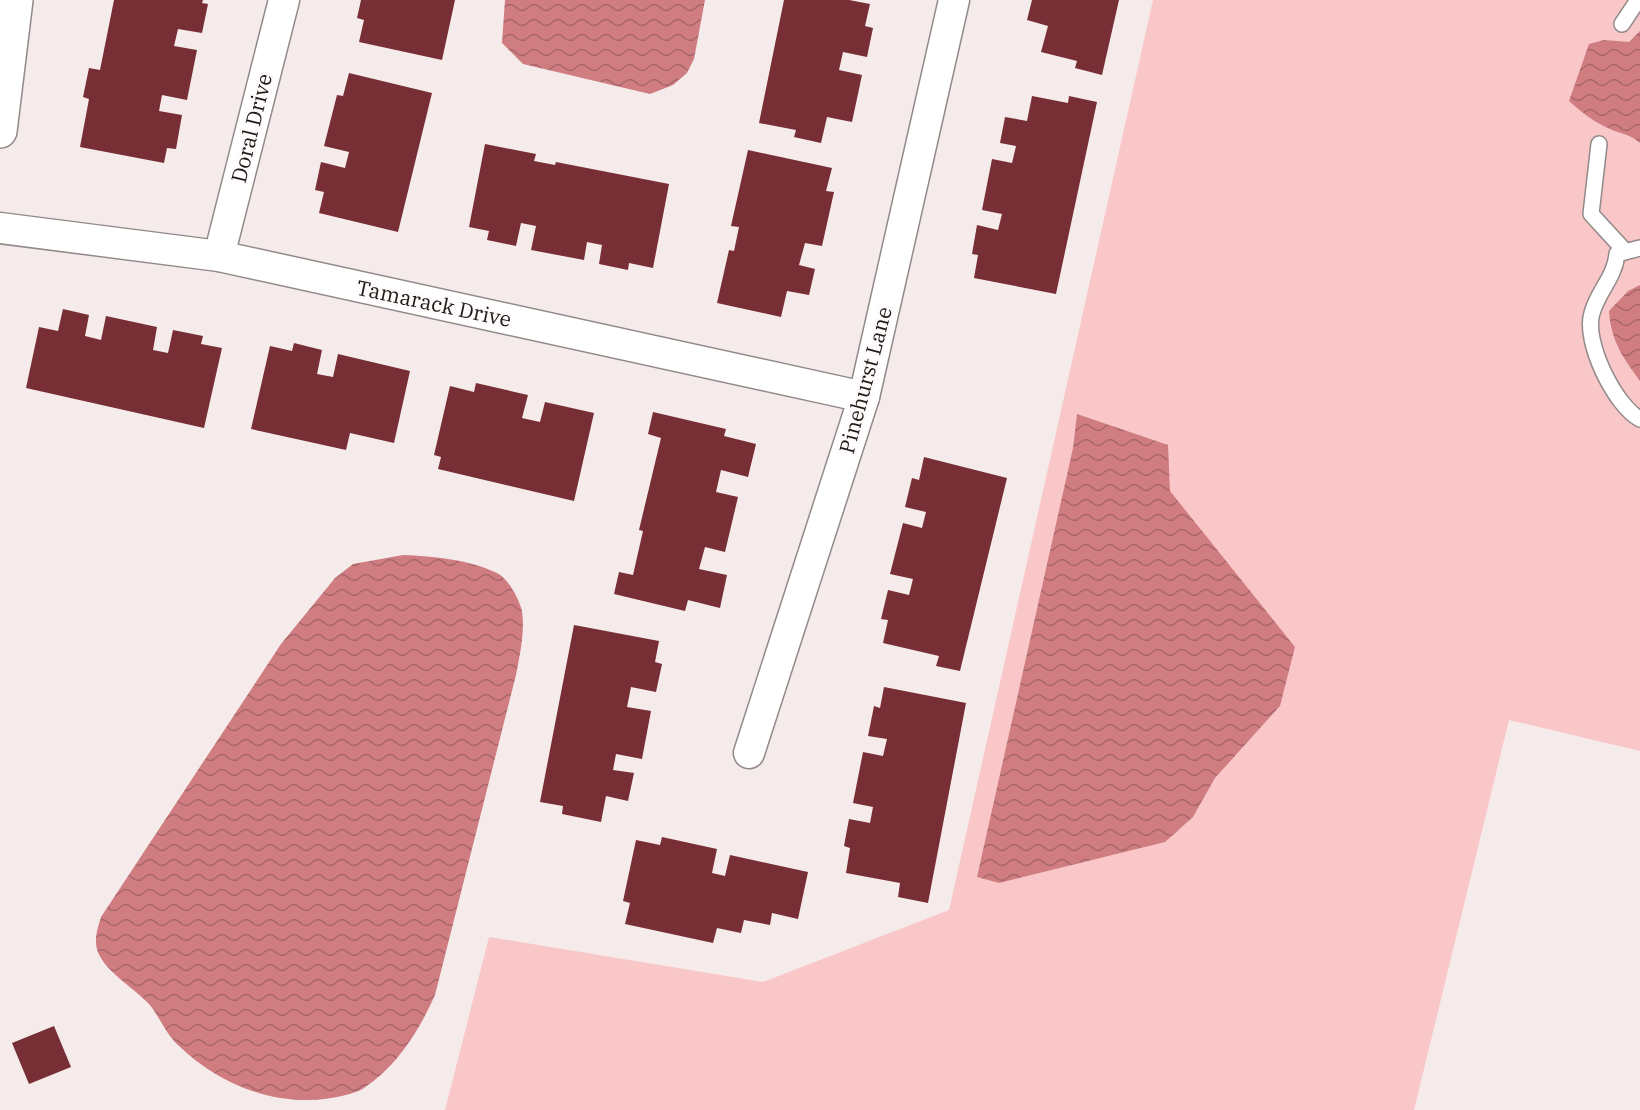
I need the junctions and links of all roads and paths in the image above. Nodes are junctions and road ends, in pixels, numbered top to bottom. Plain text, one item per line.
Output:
1 (16, 0) edge
2 (284, 0) edge
3 (954, 0) edge
4 (1638, 0) edge
5 (1622, 24) dead end
6 (0, 132) edge
7 (1599, 144) dead end
8 (0, 228) edge
9 (1633, 249) edge
10 (219, 256) junction
11 (864, 397) junction
12 (1640, 419) edge
13 (749, 753) dead end

1 - 6 street
2 - 10 street, Doral Drive
3 - 11 street, Pinehurst Lane
4 - 5 lane
7 - 9 lane
8 - 10 street, Tamarack Drive
9 - 12 lane
10 - 11 street, Tamarack Drive
11 - 13 street, Pinehurst Lane

